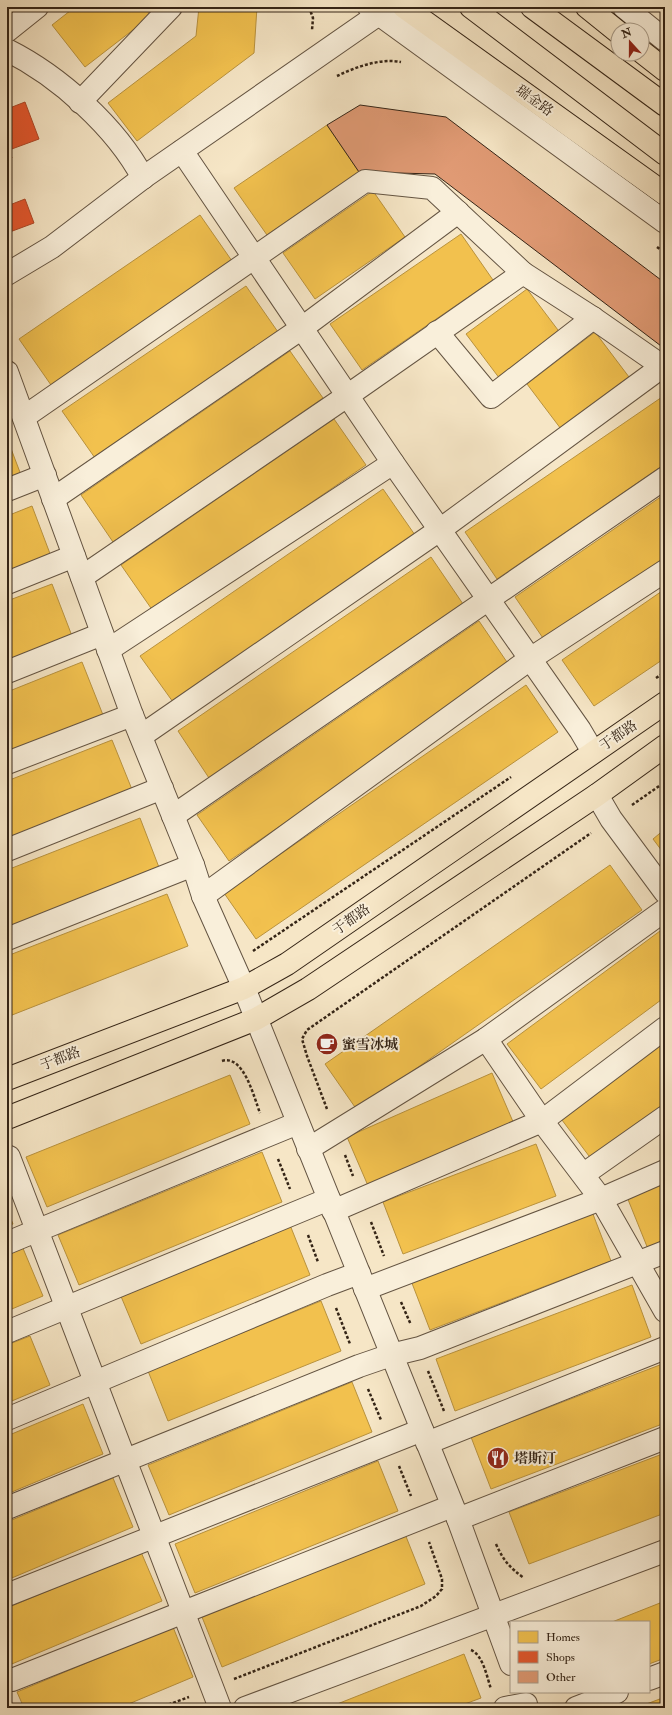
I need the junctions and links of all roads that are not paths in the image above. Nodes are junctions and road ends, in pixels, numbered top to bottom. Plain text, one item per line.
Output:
1 (37, 7) edge
2 (171, 7) edge
3 (404, 7) edge
4 (471, 7) edge
5 (532, 7) edge
6 (587, 7) edge
7 (624, 7) edge
8 (379, 9) edge
9 (610, 26) edge
10 (7, 31) edge
11 (665, 40) edge
12 (7, 50) edge
13 (650, 58) edge
14 (665, 70) edge
15 (80, 102) junction
16 (665, 105) edge
17 (182, 151) junction
18 (665, 154) edge
19 (143, 178) junction
20 (665, 194) edge
21 (458, 212) junction
22 (665, 222) edge
23 (255, 257) junction
24 (522, 273) junction
25 (7, 274) edge
26 (593, 318) junction
27 (302, 328) junction
28 (437, 332) junction
29 (664, 367) edge
30 (7, 372) edge
31 (348, 396) junction
32 (11, 397) edge
33 (24, 417) junction
34 (393, 463) junction
35 (45, 475) junction
36 (665, 478) edge
37 (7, 490) edge
38 (53, 499) junction
39 (441, 529) junction
40 (74, 556) junction
41 (665, 571) edge
42 (82, 577) junction
43 (7, 583) edge
44 (488, 600) junction
45 (105, 642) junction
46 (530, 659) junction
47 (7, 672) edge
48 (665, 703) edge
49 (132, 715) junction
50 (141, 736) junction
51 (665, 746) edge
52 (593, 752) junction
53 (7, 764) edge
54 (162, 788) junction
55 (596, 795) junction
56 (173, 816) junction
57 (7, 850) edge
58 (192, 865) junction
59 (665, 892) edge
60 (203, 896) junction
61 (665, 910) edge
62 (7, 939) edge
63 (244, 988) junction
64 (256, 1019) junction
65 (665, 1028) edge
66 (486, 1039) junction
67 (7, 1079) edge
68 (665, 1117) edge
69 (7, 1118) edge
70 (542, 1121) junction
71 (298, 1123) junction
72 (308, 1149) junction
73 (7, 1158) edge
74 (665, 1172) edge
75 (584, 1174) junction
76 (602, 1199) junction
77 (331, 1205) junction
78 (37, 1231) junction
79 (7, 1243) edge
80 (665, 1252) edge
81 (638, 1262) junction
82 (362, 1281) junction
83 (66, 1307) junction
84 (665, 1311) edge
85 (7, 1332) edge
86 (665, 1348) edge
87 (391, 1355) junction
88 (95, 1382) junction
89 (7, 1419) edge
90 (424, 1436) junction
91 (665, 1438) edge
92 (125, 1460) junction
93 (7, 1508) edge
94 (455, 1512) junction
95 (154, 1536) junction
96 (665, 1550) edge
97 (7, 1595) edge
98 (183, 1612) junction
99 (492, 1615) junction
100 (510, 1661) edge
101 (665, 1673) edge
102 (12, 1680) dead end
103 (650, 1680) edge
104 (614, 1693) edge
105 (220, 1708) edge
106 (245, 1708) edge
107 (576, 1708) edge

1 - 10 street
2 - 15 street
3 - 20 main road, 瑞金路
4 - 18 main road
5 - 16 main road
6 - 9 main road
7 - 11 street
8 - 17 street
8 - 22 street
12 - 15 street
13 - 14 main road
15 - 19 street
17 - 19 street
17 - 23 street
19 - 25 street
21 - 23 street
21 - 24 street
21 - 27 street
23 - 27 street
23 - 33 street
24 - 26 street
24 - 28 street
26 - 28 street
26 - 29 street
27 - 31 street
27 - 38 street
28 - 31 street
29 - 39 street
30 - 32 street
31 - 34 street
31 - 42 street
32 - 33 street
33 - 35 street
34 - 39 street
34 - 45 street
35 - 37 street
35 - 38 street
36 - 44 street
38 - 40 street
39 - 44 street
39 - 50 street
40 - 42 street
40 - 43 street
41 - 46 street
42 - 45 street
44 - 46 street
44 - 56 street
45 - 47 street
45 - 49 street
46 - 52 street
46 - 60 street
48 - 52 main road, 于都路
49 - 50 street
49 - 53 street
50 - 54 street
51 - 55 main road
52 - 63 main road, 于都路
54 - 56 street
54 - 57 street
55 - 59 street
55 - 64 main road
56 - 58 street
58 - 60 street
58 - 62 street
60 - 63 street
61 - 66 street
63 - 64 street
63 - 67 main road, 于都路
64 - 69 main road
64 - 71 street
65 - 70 street
66 - 70 street
66 - 72 street
68 - 75 street
70 - 75 street
70 - 77 street
71 - 72 street
71 - 78 street
72 - 77 street
73 - 78 street
74 - 76 street
75 - 76 street
76 - 81 street
76 - 82 street
77 - 82 street
77 - 83 street
78 - 79 street
78 - 83 street
80 - 81 street
81 - 84 street
81 - 87 street
82 - 87 street
82 - 88 street
83 - 85 street
83 - 88 street
86 - 90 street
87 - 90 street
87 - 92 street
88 - 89 street
88 - 92 street
90 - 94 street
90 - 95 street
91 - 94 street
92 - 93 street
92 - 95 street
94 - 98 street
94 - 99 street
95 - 97 street
95 - 98 street
96 - 99 street
98 - 102 street
98 - 105 street
99 - 100 street
99 - 106 street
101 - 103 street
104 - 107 street

